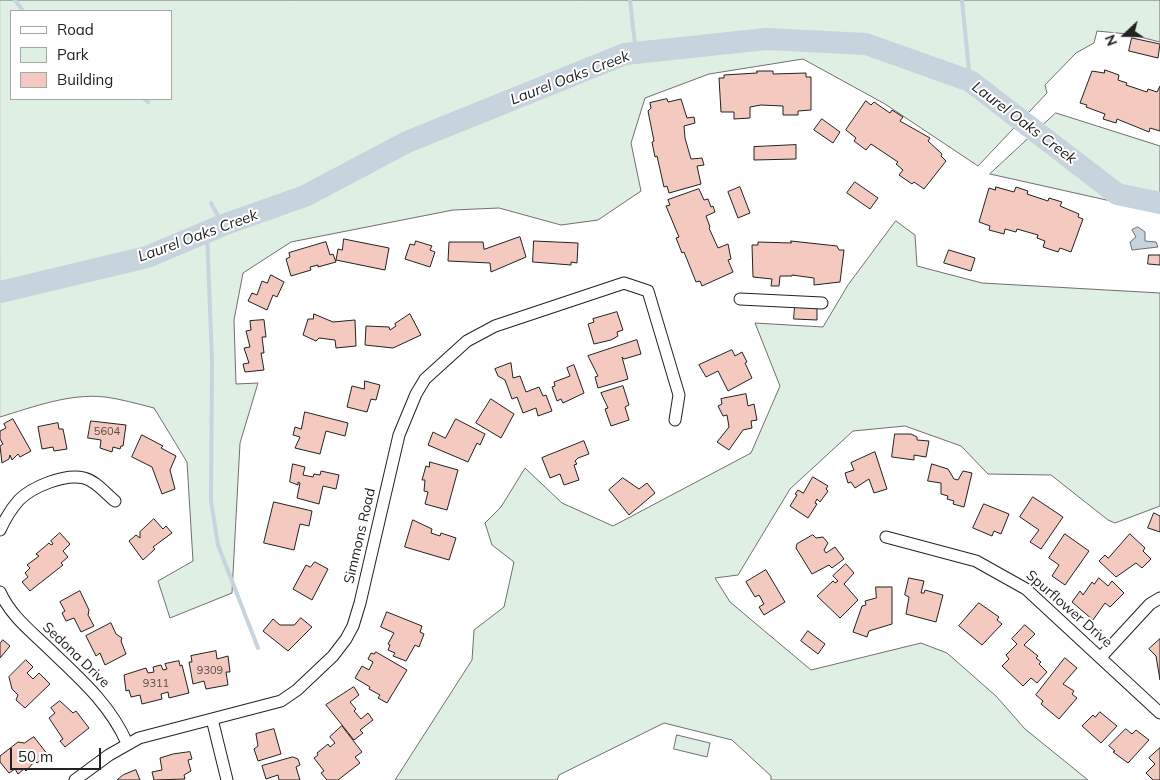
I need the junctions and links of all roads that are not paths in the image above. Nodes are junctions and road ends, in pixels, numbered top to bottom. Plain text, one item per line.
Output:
1 (740, 298) dead end
2 (822, 303) dead end
3 (675, 420) dead end
4 (115, 501) dead end
5 (0, 530) edge
6 (886, 537) dead end
7 (0, 592) edge
8 (1160, 598) edge
9 (1101, 656) junction
10 (1160, 713) edge
11 (212, 719) junction
12 (127, 743) junction
13 (75, 780) edge
14 (227, 780) edge

1 - 2 street
3 - 11 street, Simmons Road
4 - 5 street
6 - 9 street, Spurflower Drive
7 - 12 street, Sedona Drive
8 - 9 street
9 - 10 street, Spurflower Drive
11 - 12 street, Simmons Road
11 - 14 street
12 - 13 street, Simmons Road

